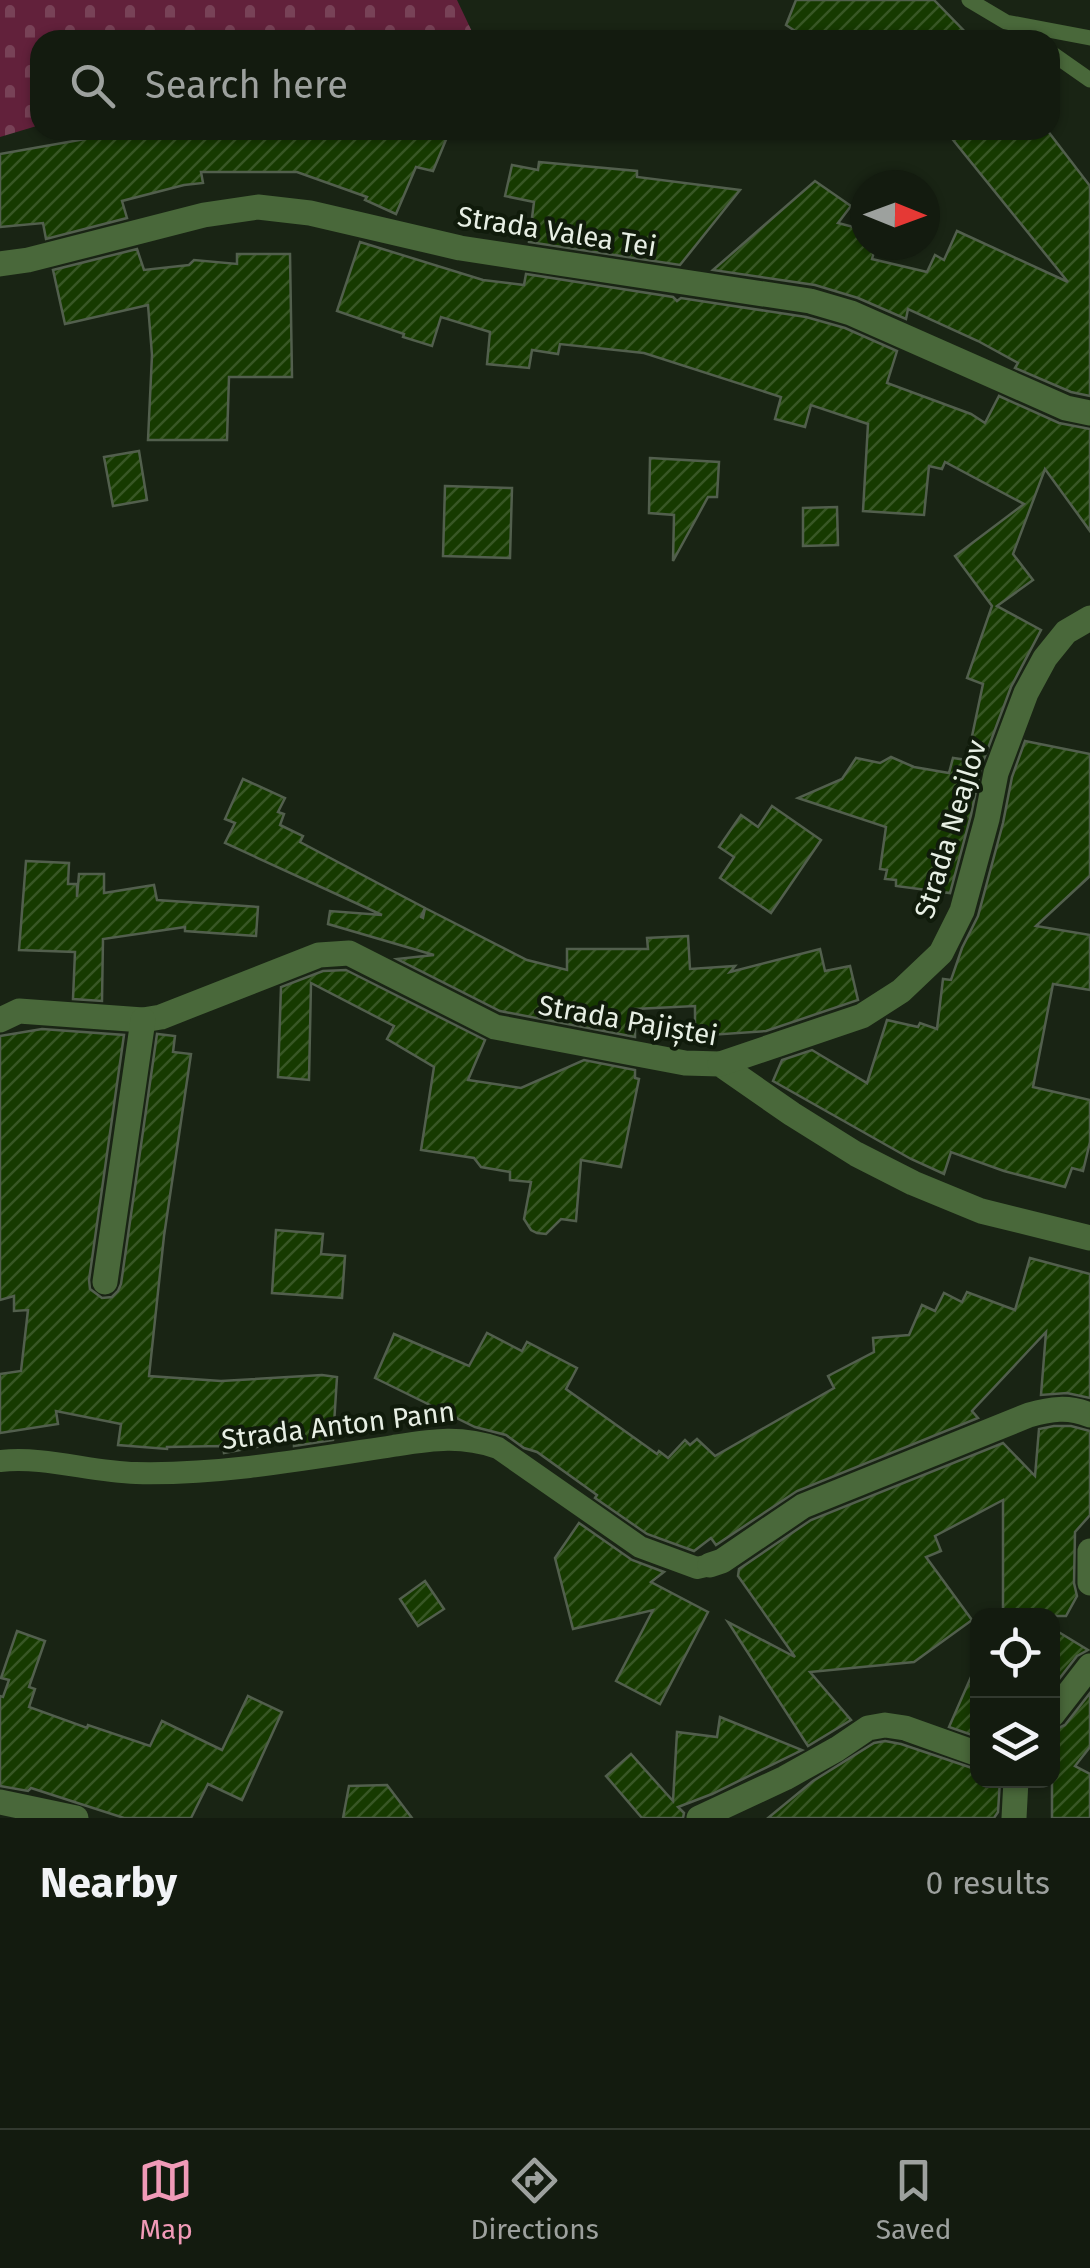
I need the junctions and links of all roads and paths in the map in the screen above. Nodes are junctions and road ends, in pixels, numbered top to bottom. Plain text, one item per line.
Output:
1 (968, 0) edge
2 (1006, 22) junction
3 (1018, 30) edge
4 (1048, 30) edge
5 (1060, 32) edge
6 (1090, 38) edge
7 (1060, 59) edge
8 (1090, 80) edge
9 (0, 264) edge
10 (1090, 413) edge
11 (1090, 618) edge
12 (6, 1011) edge
13 (144, 1020) junction
14 (720, 1064) junction
15 (1090, 1238) edge
16 (106, 1282) dead end
17 (1090, 1415) edge
18 (0, 1461) edge
19 (1090, 1551) edge
20 (710, 1565) joint
21 (1090, 1583) edge
22 (1090, 1666) edge
23 (1060, 1705) edge
24 (970, 1751) edge
25 (1016, 1788) edge
26 (0, 1802) edge
27 (76, 1818) edge
28 (699, 1818) edge
29 (1014, 1818) edge

1 - 2 lane
2 - 3 lane
2 - 4 lane
5 - 6 lane
7 - 8 lane
9 - 10 street, Strada Valea Tei
11 - 14 street, Strada Neajlov
12 - 13 street, Strada Pajiștei
13 - 14 street, Strada Pajiștei
13 - 16 street
14 - 15 street, Strada Pajiștei
17 - 20 street, Strada Anton Pann
18 - 20 street, Strada Anton Pann
19 - 21 street
22 - 23 street
24 - 28 street
25 - 29 street
26 - 27 street

